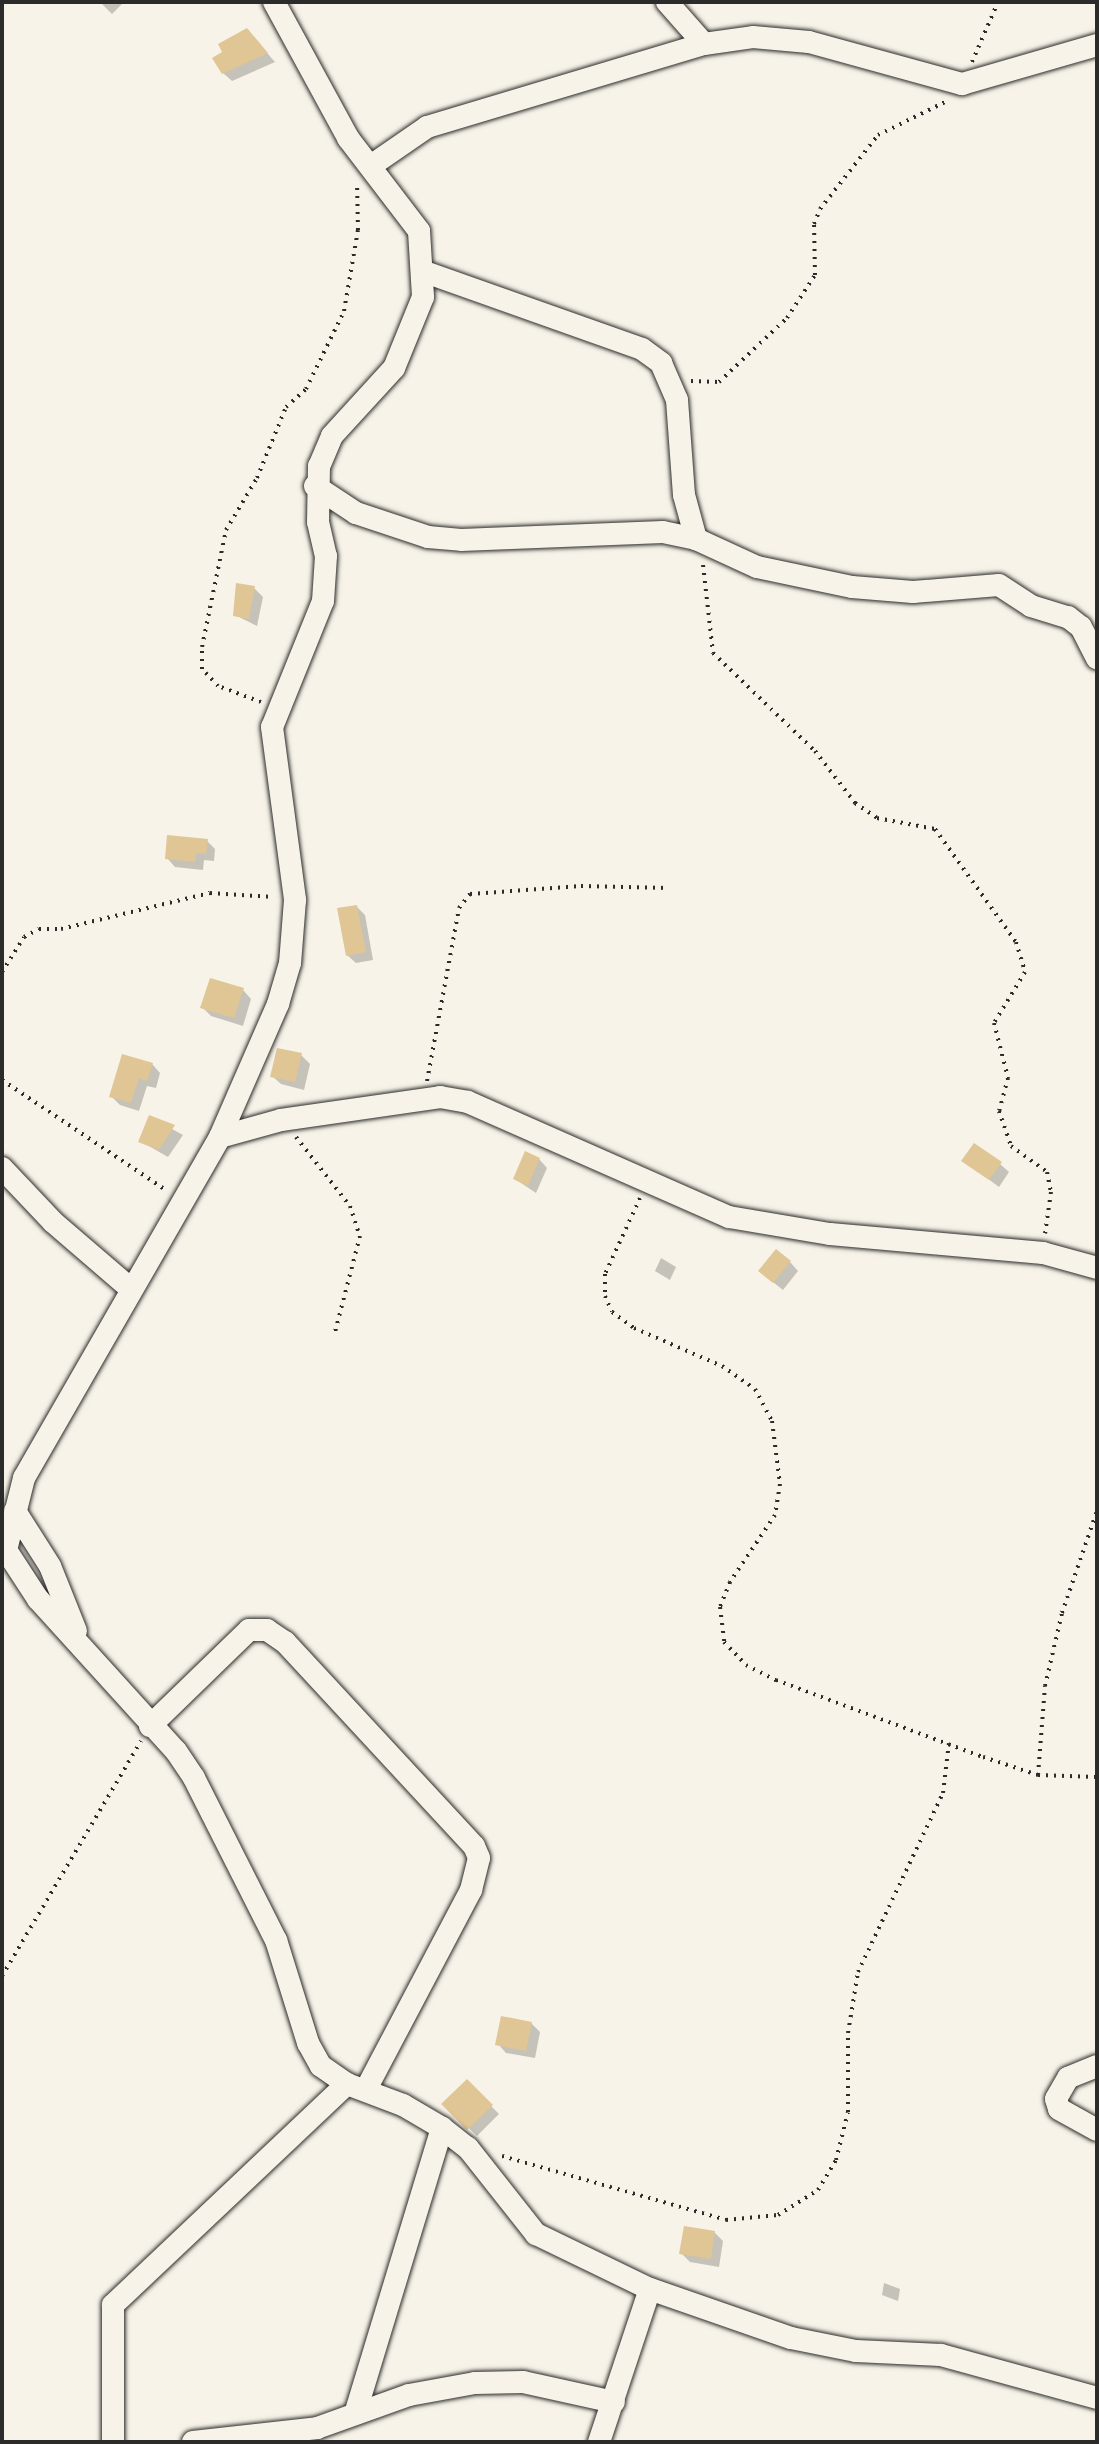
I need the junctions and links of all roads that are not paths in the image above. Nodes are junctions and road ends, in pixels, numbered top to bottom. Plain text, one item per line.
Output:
1 (274, 2) edge
2 (667, 2) edge
3 (704, 44) junction
4 (1097, 45) edge
5 (372, 165) junction
6 (425, 272) junction
7 (315, 486) junction
8 (696, 539) junction
9 (1097, 658) edge
10 (220, 1137) junction
11 (2, 1168) edge
12 (1097, 1268) edge
13 (131, 1289) junction
14 (11, 1503) edge
15 (4, 1553) edge
16 (83, 1647) junction
17 (150, 1726) junction
18 (1097, 2066) edge
19 (357, 2087) junction
20 (442, 2128) junction
21 (1097, 2130) edge
22 (650, 2289) junction
23 (1095, 2396) edge
24 (614, 2402) junction
25 (356, 2411) junction
26 (113, 2442) edge
27 (193, 2442) edge
28 (599, 2442) edge

1 - 5 street
2 - 3 street
3 - 4 street
3 - 5 street
5 - 6 street
6 - 7 street
6 - 8 street
7 - 8 street
7 - 10 street
8 - 9 street
10 - 12 street
10 - 13 street
11 - 13 street
13 - 14 street
14 - 15 street
14 - 16 street
15 - 16 street
16 - 17 street
17 - 19 street
17 - 19 street
18 - 21 street
19 - 20 street
19 - 26 street
20 - 22 street
20 - 25 street
22 - 23 street
22 - 24 street
24 - 25 street
24 - 28 street
25 - 27 street

